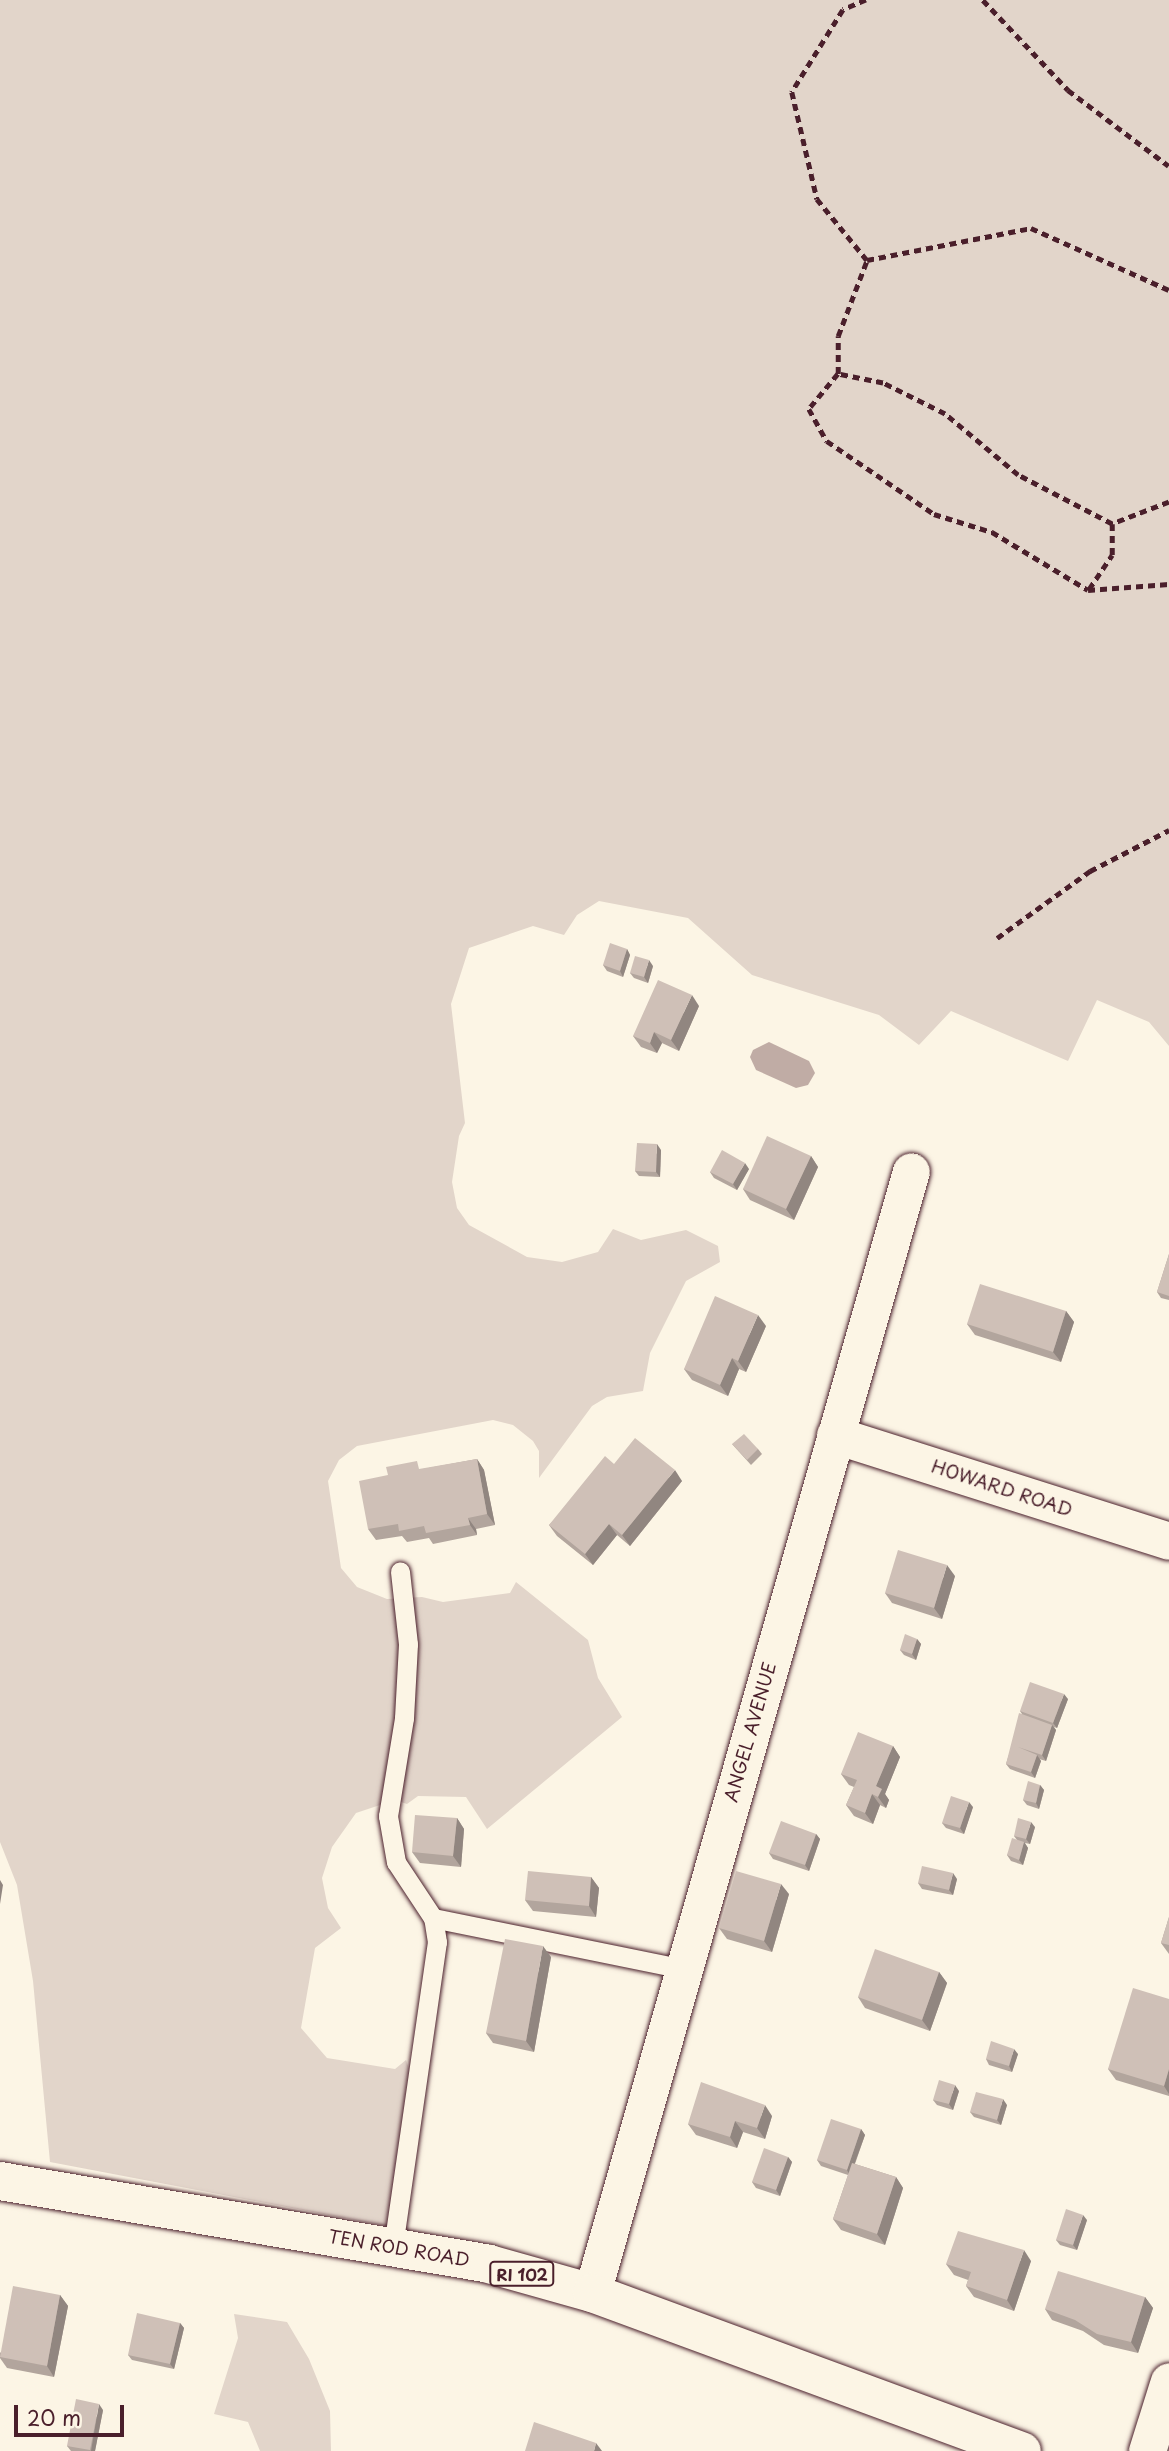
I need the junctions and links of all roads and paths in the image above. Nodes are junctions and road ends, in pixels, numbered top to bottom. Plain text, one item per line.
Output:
1 (866, 0) edge
2 (983, 0) edge
3 (1169, 166) edge
4 (867, 260) junction
5 (1169, 290) edge
6 (838, 374) junction
7 (1169, 502) edge
8 (1112, 524) junction
9 (1169, 584) edge
10 (1088, 590) junction
11 (1169, 830) edge
12 (998, 938) dead end
13 (911, 1171) dead end
14 (835, 1435) junction
15 (1169, 1541) edge
16 (400, 1571) dead end
17 (433, 1918) junction
18 (684, 1969) junction
19 (0, 2181) edge
20 (393, 2247) junction
21 (592, 2293) junction
22 (1169, 2381) edge
23 (959, 2441) edge
24 (1023, 2451) edge
25 (1147, 2451) edge

1 - 4 path
2 - 3 path
4 - 5 path
4 - 6 path
6 - 8 path
6 - 10 path
7 - 8 path
8 - 10 path
9 - 10 path
11 - 12 path
13 - 14 street, ANGEL AVENUE
14 - 15 street, HOWARD ROAD
14 - 18 street, ANGEL AVENUE
16 - 17 lane
17 - 18 lane
17 - 20 lane
18 - 21 street, ANGEL AVENUE
19 - 20 main road, TEN ROD ROAD / RI 102
20 - 21 main road, TEN ROD ROAD / RI 102
21 - 23 main road, TEN ROD ROAD / RI 102
22 - 25 street
23 - 24 main road, TEN ROD ROAD / RI 102

